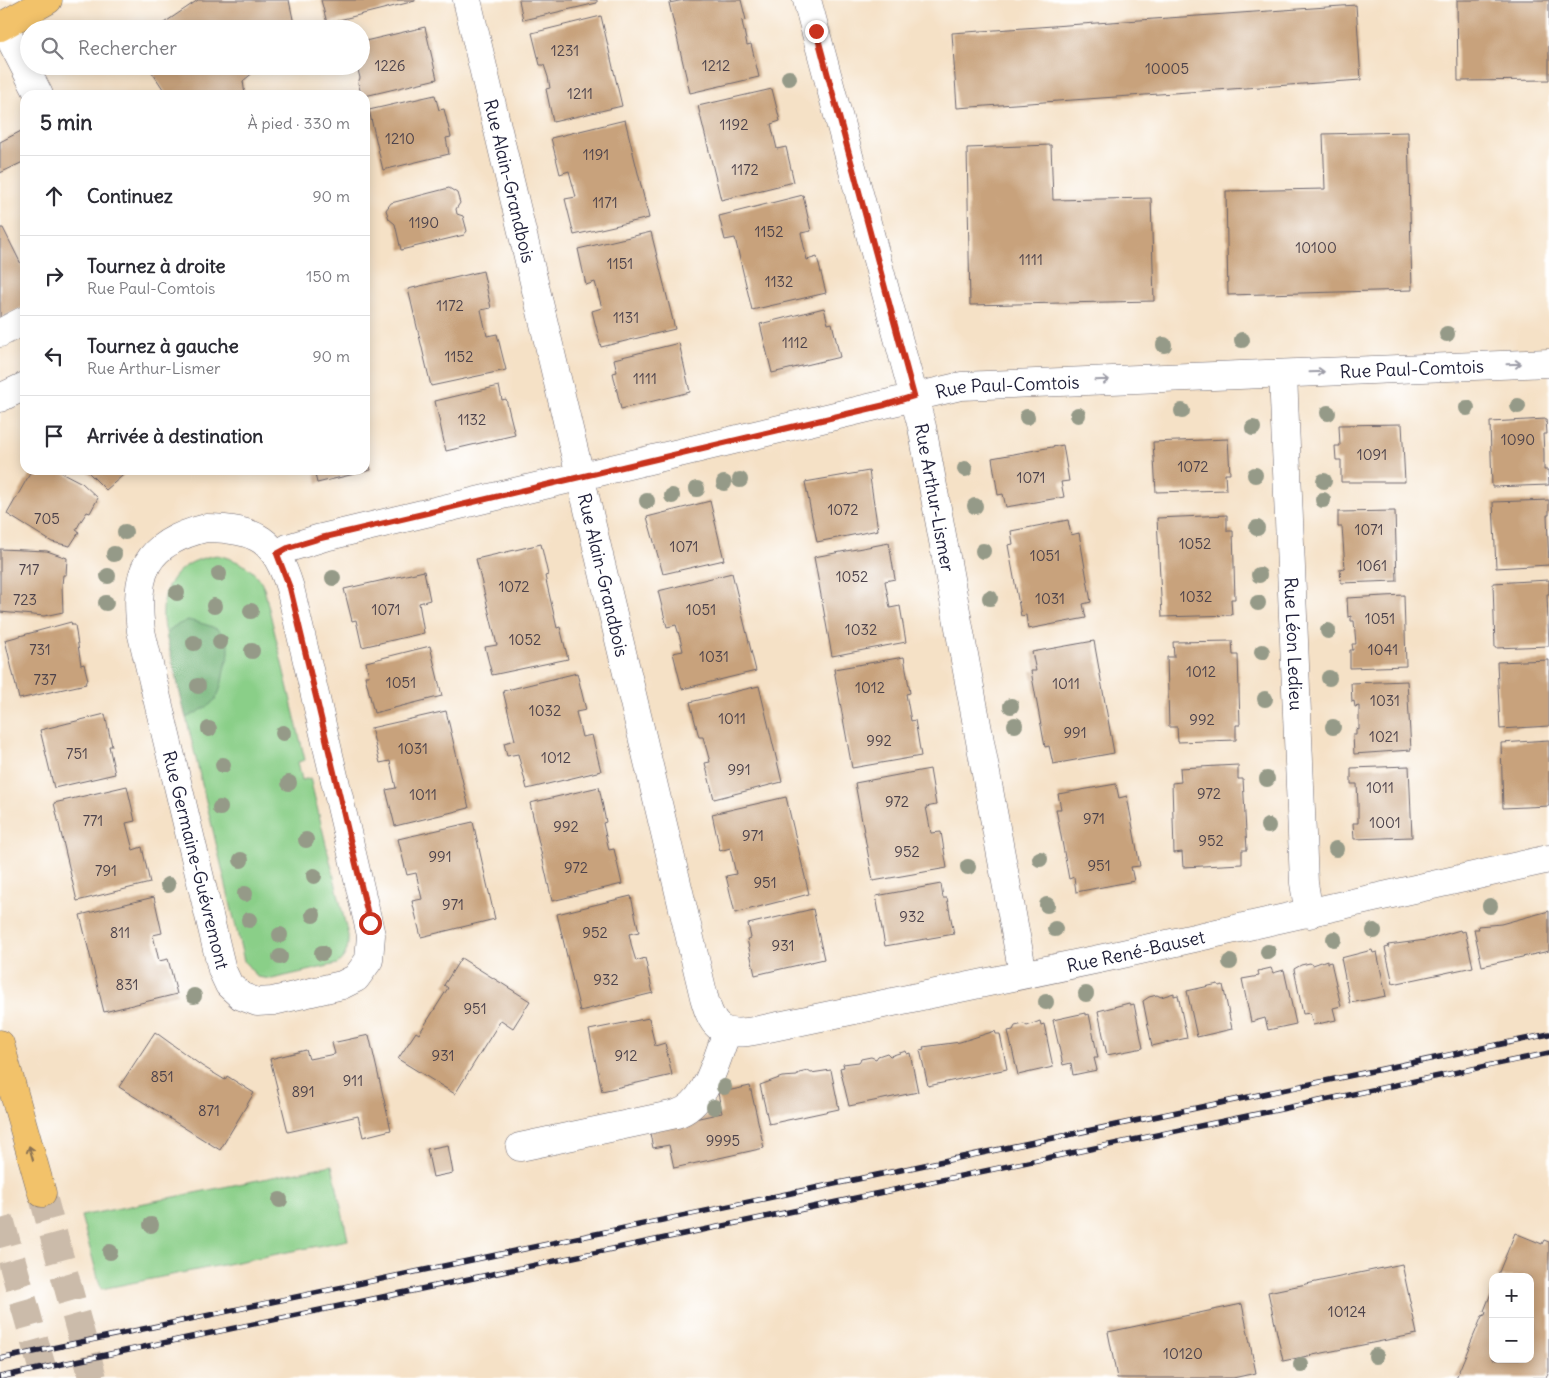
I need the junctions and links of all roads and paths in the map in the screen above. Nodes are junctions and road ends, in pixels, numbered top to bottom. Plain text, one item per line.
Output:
1 (48, 0) edge
2 (467, 0) edge
3 (807, 0) edge
4 (2, 26) edge
5 (20, 60) edge
6 (28, 75) edge
7 (36, 90) edge
8 (20, 323) edge
9 (0, 333) edge
10 (1549, 362) edge
11 (1283, 374) junction
12 (20, 388) edge
13 (914, 396) junction
14 (0, 398) edge
15 (581, 475) junction
16 (277, 554) junction
17 (1549, 859) edge
18 (1309, 914) junction
19 (1023, 974) junction
20 (724, 1031) junction
21 (0, 1044) edge
22 (520, 1147) dead end
23 (42, 1193) tunnel mouth

1 - 4 main road
2 - 15 street, Rue Alain-Grandbois
3 - 13 street, Rue Arthur-Lismer
4 - 5 street
6 - 7 street
8 - 9 street
11 -> 10 street, Rue Paul-Comtois
13 -> 11 street, Rue Paul-Comtois
11 - 18 street, Rue Léon Ledieu
12 - 14 street
13 - 15 street, Rue Paul-Comtois
13 - 19 street, Rue Arthur-Lismer
15 - 16 street, Rue Paul-Comtois
15 - 20 street, Rue Alain-Grandbois
16 - 16 street, Rue Germaine-Guévremont
17 - 18 street, Rue René-Bauset
18 - 19 street, Rue René-Bauset
19 - 20 street, Rue René-Bauset
20 - 22 street
23 -> 21 main road

